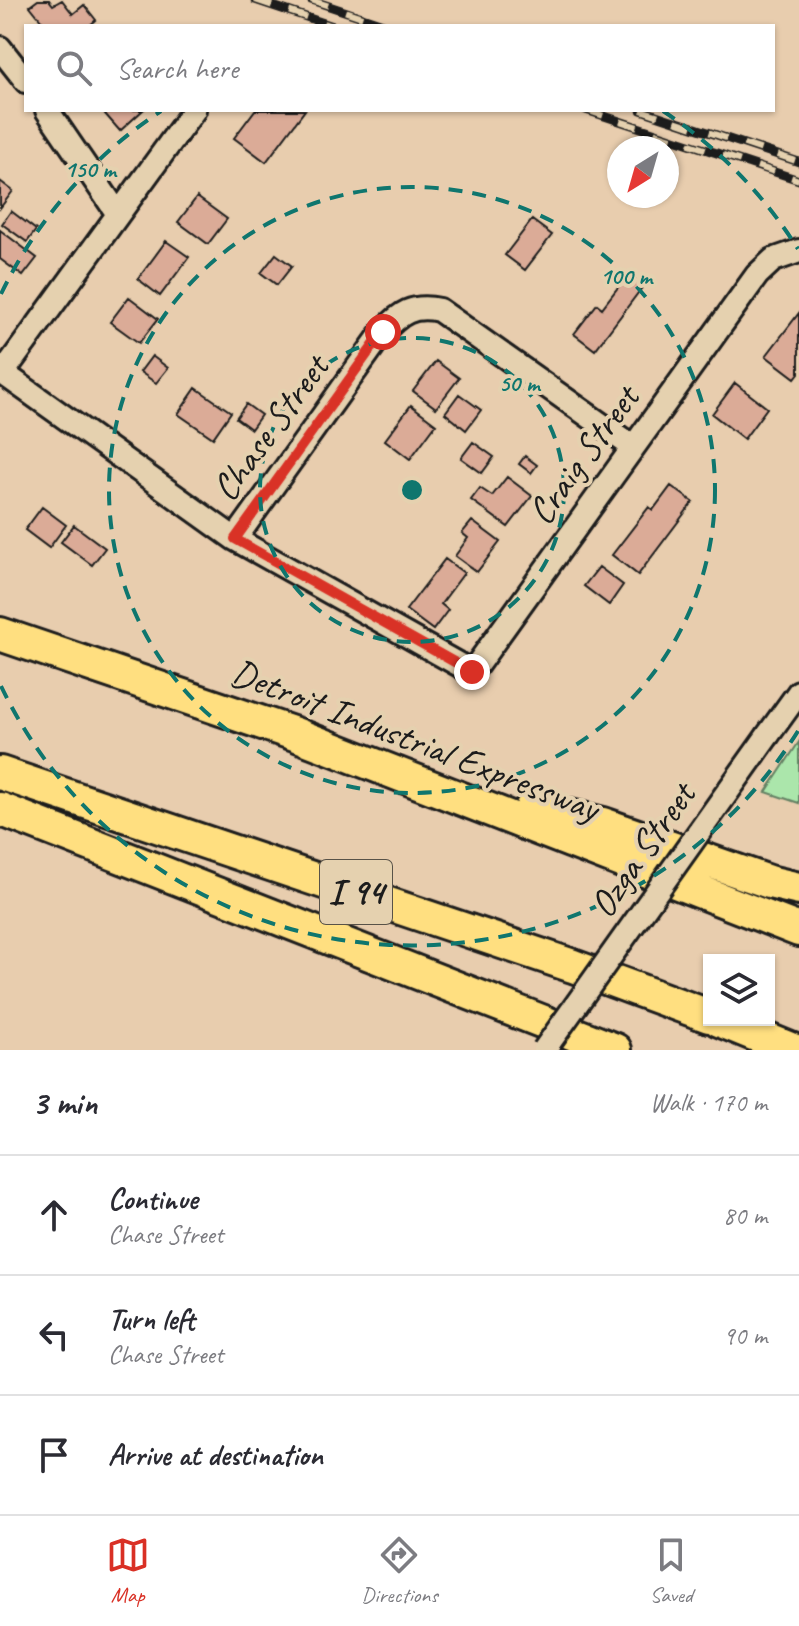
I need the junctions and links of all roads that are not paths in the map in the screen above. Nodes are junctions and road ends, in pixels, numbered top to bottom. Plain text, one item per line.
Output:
1 (0, 48) edge
2 (24, 78) edge
3 (48, 112) edge
4 (193, 112) edge
5 (118, 214) junction
6 (799, 251) edge
7 (1, 372) edge
8 (633, 447) junction
9 (235, 539) junction
10 (0, 634) edge
11 (472, 672) joint
12 (799, 692) edge
13 (0, 773) edge
14 (408, 776) junction
15 (0, 809) edge
16 (799, 889) edge
17 (799, 930) edge
18 (521, 1013) junction
19 (703, 1014) edge
20 (734, 1026) edge
21 (544, 1050) edge
22 (590, 1050) edge
23 (615, 1050) edge
24 (793, 1050) edge

1 - 2 street
3 - 5 street
4 - 5 street
5 - 7 street
6 - 8 street, Craig Street
7 - 9 street, Chase Street
8 - 9 street, Chase Street
8 - 11 street, Craig Street
9 - 11 street, Chase Street
10 - 14 highway, Detroit Industrial Expressway
12 - 21 street, Ozga Street, bridge
13 - 19 highway, I 94
14 - 16 highway
14 - 17 highway, Detroit Industrial Expressway
15 - 18 highway
18 - 22 highway
18 - 23 highway
20 - 24 highway

